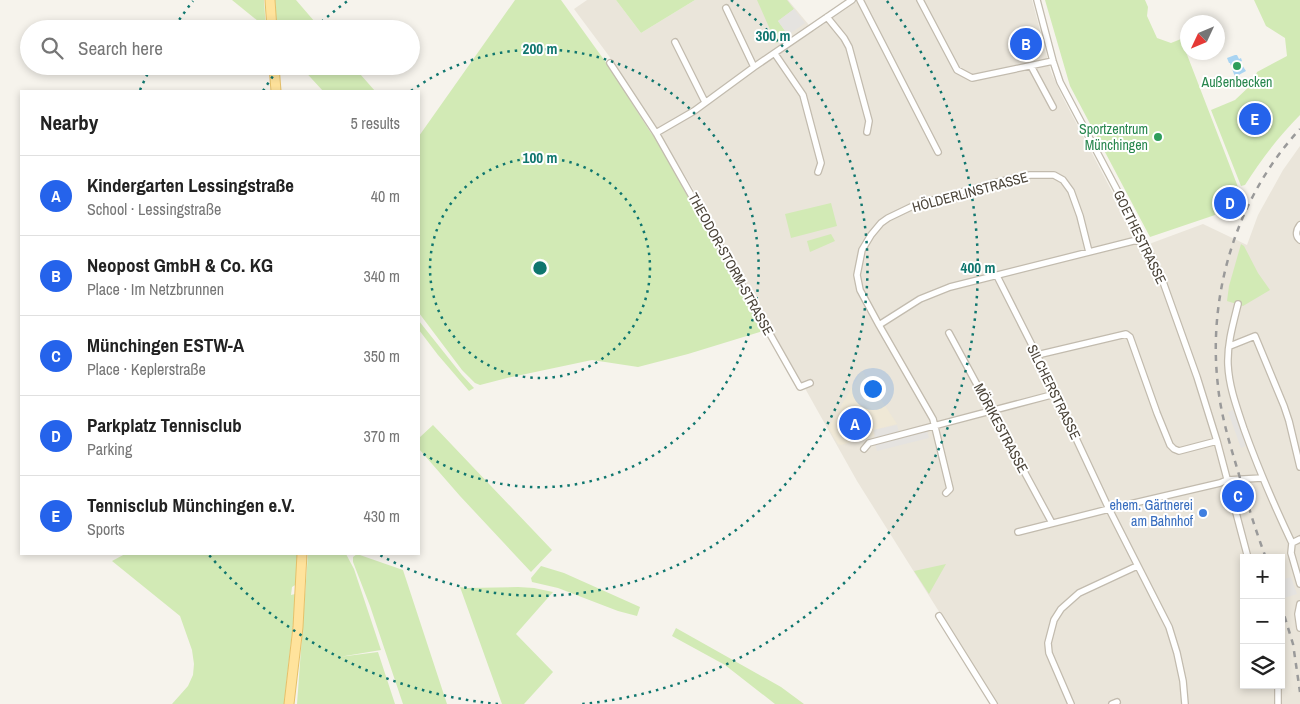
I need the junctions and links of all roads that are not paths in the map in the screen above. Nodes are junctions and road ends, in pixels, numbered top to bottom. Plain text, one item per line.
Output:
1 (270, 0) edge
2 (852, 0) edge
3 (860, 0) edge
4 (920, 0) edge
5 (1037, 0) edge
6 (726, 8) dead end
7 (827, 17) junction
8 (271, 20) edge
9 (675, 42) dead end
10 (775, 54) junction
11 (1053, 60) junction
12 (610, 63) dead end
13 (1030, 66) junction
14 (754, 67) junction
15 (275, 75) edge
16 (276, 90) edge
17 (705, 102) junction
18 (1053, 107) dead end
19 (867, 132) dead end
20 (656, 134) junction
21 (938, 152) dead end
22 (818, 172) dead end
23 (1300, 225) edge
24 (1300, 240) edge
25 (1144, 242) junction
26 (1089, 252) junction
27 (997, 276) junction
28 (1238, 304) dead end
29 (878, 325) junction
30 (949, 333) dead end
31 (1230, 346) junction
32 (1037, 355) junction
33 (810, 383) dead end
34 (1055, 394) junction
35 (992, 410) junction
36 (936, 426) junction
37 (1217, 441) junction
38 (864, 449) dead end
39 (1300, 467) edge
40 (1262, 478) junction
41 (1227, 480) junction
42 (946, 493) dead end
43 (1109, 509) junction
44 (1052, 523) junction
45 (1018, 532) dead end
46 (1300, 539) edge
47 (1292, 542) junction
48 (1247, 554) edge
49 (302, 555) edge
50 (1138, 566) junction
51 (1300, 584) edge
52 (1300, 604) edge
53 (939, 616) dead end
54 (1300, 628) edge
55 (1278, 689) edge
56 (289, 704) edge
57 (994, 704) edge
58 (1071, 704) edge
59 (1185, 704) edge
60 (1278, 704) edge

1 - 8 main road
2 - 7 street
3 - 21 street
4 - 13 street
5 - 11 street, GOETHESTRASSE
6 - 14 street
7 - 10 street
7 - 19 street
9 - 17 street
10 - 14 street
10 - 22 street
11 - 13 street
11 - 25 street, GOETHESTRASSE
12 - 20 street
13 - 18 street
14 - 17 street
15 - 16 main road
17 - 20 street
20 - 33 street, THEODOR-STORM-STRASSE
23 - 24 street
25 - 26 street
25 - 37 street, GOETHESTRASSE
26 - 27 street
26 - 29 street, HÖLDERLINSTRASSE
27 - 29 street
27 - 32 street, SILCHERSTRASSE
28 - 31 street
29 - 36 street, HÖLDERLINSTRASSE
30 - 35 street, MÖRIKESTRASSE
31 - 39 street
31 - 40 street
32 - 34 street, SILCHERSTRASSE
32 - 37 street
34 - 35 street
34 - 43 street, SILCHERSTRASSE
35 - 36 street
35 - 44 street, MÖRIKESTRASSE
36 - 38 street
36 - 42 street, HÖLDERLINSTRASSE
37 - 41 street, GOETHESTRASSE
40 - 41 street
40 - 47 street
41 - 43 street
41 - 48 street, GOETHESTRASSE
43 - 44 street
43 - 50 street, SILCHERSTRASSE
44 - 45 street
46 - 47 street
47 - 51 street
49 - 56 main road
50 - 58 street
50 - 59 street, SILCHERSTRASSE
52 - 54 street
53 - 57 street
55 - 60 street

